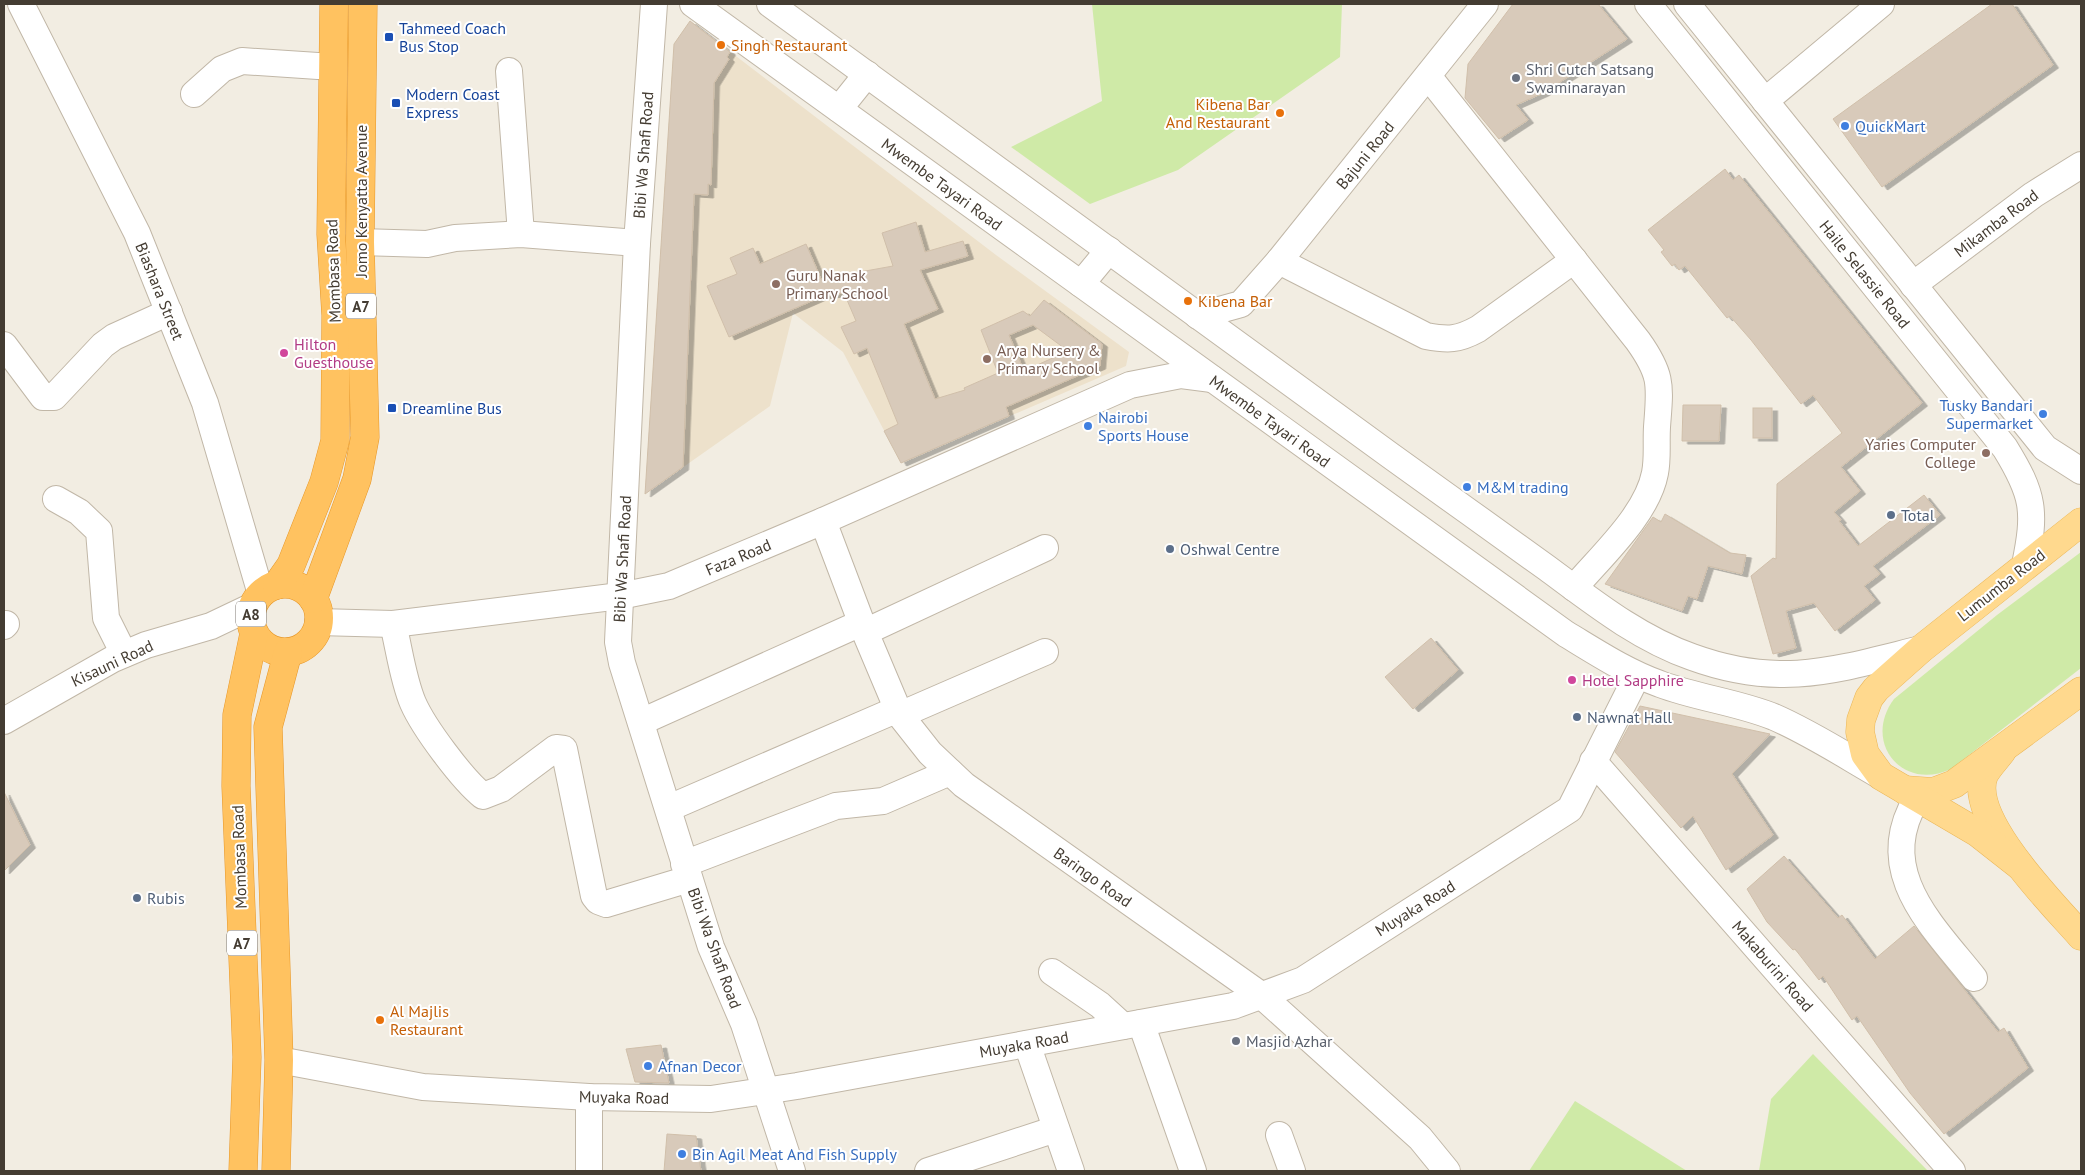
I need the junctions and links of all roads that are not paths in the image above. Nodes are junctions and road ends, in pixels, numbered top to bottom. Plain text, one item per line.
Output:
1 (21, 4) edge
2 (334, 4) edge
3 (363, 4) edge
4 (654, 4) edge
5 (693, 4) edge
6 (770, 4) edge
7 (1485, 4) edge
8 (1648, 4) edge
9 (1687, 4) edge
10 (1882, 4) edge
11 (333, 67) junction
12 (510, 72) dead end
13 (867, 74) junction
14 (1428, 76) junction
15 (194, 94) dead end
16 (1765, 101) junction
17 (839, 109) junction
18 (2081, 165) edge
19 (521, 234) junction
20 (360, 242) junction
21 (637, 243) junction
22 (1109, 250) junction
23 (1574, 260) junction
24 (1279, 261) junction
25 (1081, 284) junction
26 (1913, 285) junction
27 (1241, 304) junction
28 (169, 312) junction
29 (1198, 316) junction
30 (1142, 328) junction
31 (4, 345) edge
32 (1237, 345) junction
33 (1213, 379) junction
34 (1130, 385) junction
35 (1363, 435) junction
36 (1339, 470) junction
37 (2081, 471) edge
38 (56, 499) dead end
39 (823, 521) junction
40 (2081, 522) edge
41 (1045, 548) dead end
42 (2025, 565) junction
43 (1574, 588) junction
44 (263, 595) junction
45 (620, 596) junction
46 (316, 611) junction
47 (1612, 616) junction
48 (393, 624) junction
49 (863, 627) junction
50 (254, 634) junction
51 (1921, 649) junction
52 (1591, 650) junction
53 (288, 652) junction
54 (1045, 652) dead end
55 (124, 654) junction
56 (1694, 658) junction
57 (1637, 676) junction
58 (2081, 691) edge
59 (1689, 693) junction
60 (899, 712) junction
61 (4, 721) edge
62 (640, 722) junction
63 (2002, 751) junction
64 (1593, 761) junction
65 (950, 772) junction
66 (1887, 781) junction
67 (1917, 798) junction
68 (669, 808) junction
69 (2020, 866) junction
70 (687, 872) junction
71 (2081, 936) edge
72 (1052, 972) dead end
73 (1974, 978) dead end
74 (1261, 995) junction
75 (1121, 1026) junction
76 (1027, 1044) junction
77 (279, 1060) junction
78 (765, 1091) junction
79 (589, 1097) junction
80 (1056, 1129) junction
81 (1279, 1135) dead end
82 (243, 1171) edge
83 (276, 1171) edge
84 (589, 1171) edge
85 (792, 1171) edge
86 (928, 1171) edge
87 (1071, 1171) edge
88 (1193, 1171) edge
89 (1292, 1171) edge
90 (1447, 1171) edge
91 (1952, 1171) edge

1 - 28 street, Biashara Street
2 - 11 highway, Mombasa Road / A7
3 - 20 highway, Jomo Kenyatta Avenue / A7
4 - 21 street, Bibi Wa Shafi Road
5 - 17 street, Mwembe Tayari Road
6 - 13 street
7 - 14 street, Bajuni Road
8 - 42 street, Haile Selassie Road
9 - 16 street, Haile Selassie Road
10 - 16 street
11 - 15 street
11 - 44 highway, Mombasa Road / A7
12 - 19 street
13 - 17 street
13 - 22 street
14 - 23 street
14 - 24 street, Bajuni Road
16 - 26 street, Haile Selassie Road
17 - 25 street, Mwembe Tayari Road
18 - 26 street, Mikamba Road
19 - 20 street
19 - 21 street
20 - 46 highway, Jomo Kenyatta Avenue / A7
21 - 45 street, Bibi Wa Shafi Road
22 - 25 street
22 - 29 street
23 - 24 street
23 - 43 street
24 - 27 street, Bajuni Road
25 - 30 street, Mwembe Tayari Road
26 - 37 street, Haile Selassie Road
27 - 29 street
27 - 32 street
28 - 31 street
28 - 44 street, Biashara Street
29 - 32 street
30 - 33 street, Mwembe Tayari Road
30 - 34 street
32 - 35 street
33 - 34 street
33 - 36 street, Mwembe Tayari Road
34 - 39 street, Faza Road
35 - 36 street
35 - 43 street
36 - 52 street, Mwembe Tayari Road
38 - 55 street
39 - 45 street, Faza Road
39 - 49 street, Baringo Road
40 - 42 main road, Lumumba Road
41 - 49 street
42 - 51 main road, Lumumba Road
43 - 47 street
44 - 46 highway, A8
44 - 50 highway, A8
44 - 55 street, Kisauni Road
45 - 48 street, Faza Road
45 - 62 street, Bibi Wa Shafi Road
46 - 48 street, Faza Road
46 - 53 highway, Jomo Kenyatta Avenue
47 - 52 street
47 - 56 street
48 - 70 street
49 - 60 street, Baringo Road
49 - 62 street
50 - 53 highway, A8
50 - 82 highway, Mombasa Road / A7
51 - 56 street
51 - 66 main road, Lumumba Road
52 - 57 street, Mwembe Tayari Road
53 - 77 highway, Mombasa Road / A7
54 - 60 street
55 - 61 street, Kisauni Road
56 - 59 street
57 - 59 street, Mwembe Tayari Road
57 - 64 street, Muyaka Road
58 - 63 main road
59 - 66 street, Mwembe Tayari Road
60 - 65 street, Baringo Road
60 - 68 street
62 - 68 street, Bibi Wa Shafi Road
63 - 66 main road
63 - 69 main road
64 - 74 street, Muyaka Road
64 - 91 street, Makaburini Road
65 - 70 street
65 - 74 street, Baringo Road
66 - 67 main road
67 - 69 main road
67 - 73 street
68 - 70 street, Bibi Wa Shafi Road
69 - 71 main road
70 - 78 street, Bibi Wa Shafi Road
72 - 75 street
74 - 75 street, Muyaka Road
74 - 90 street, Baringo Road
75 - 76 street, Muyaka Road
75 - 88 street
76 - 78 street, Muyaka Road
76 - 80 street
77 - 79 street, Muyaka Road
77 - 83 highway, Mombasa Road / A7
78 - 79 street, Muyaka Road
78 - 85 street, Bibi Wa Shafi Road
79 - 84 street
80 - 86 street
80 - 87 street
81 - 89 street

